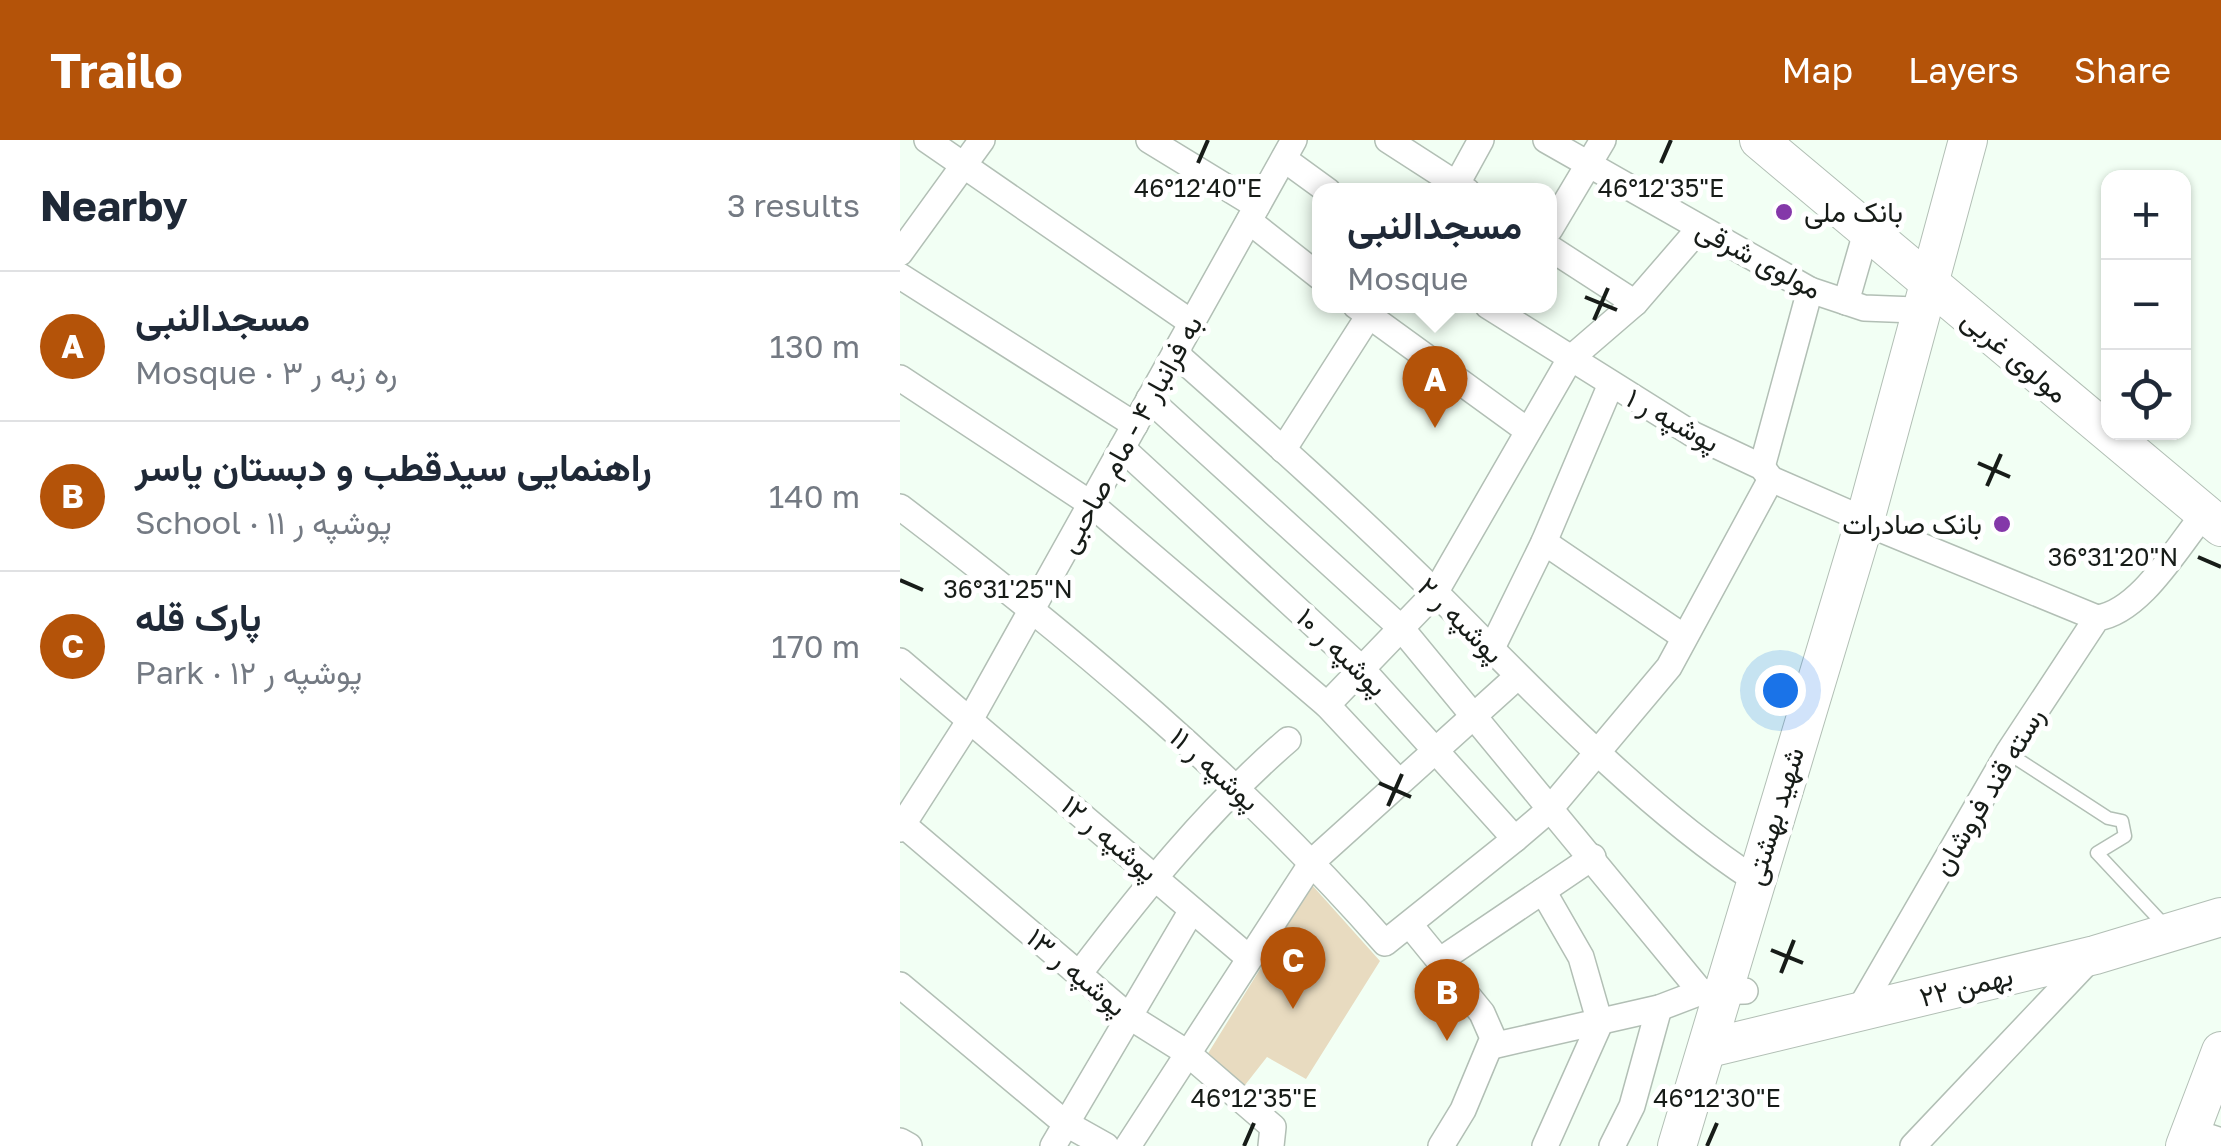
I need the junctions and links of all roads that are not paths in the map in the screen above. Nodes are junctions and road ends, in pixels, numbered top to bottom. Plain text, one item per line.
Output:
1 (928, 140) edge
2 (982, 140) edge
3 (1150, 140) edge
4 (1388, 140) edge
5 (1481, 140) edge
6 (1546, 140) edge
7 (1603, 140) edge
8 (1759, 140) edge
9 (1968, 140) edge
10 (1987, 140) edge
11 (1289, 150) edge
12 (964, 165) junction
13 (1587, 165) junction
14 (1321, 183) edge
15 (1452, 183) edge
16 (1461, 183) edge
17 (1253, 214) junction
18 (1557, 217) edge
19 (1698, 229) junction
20 (1867, 229) junction
21 (1557, 252) edge
22 (900, 253) edge
23 (1312, 269) edge
24 (900, 276) edge
25 (1810, 290) junction
26 (1940, 293) junction
27 (1635, 302) junction
28 (1846, 302) junction
29 (1364, 313) edge
30 (1371, 313) edge
31 (1505, 313) edge
32 (1192, 323) junction
33 (1175, 353) junction
34 (1570, 359) junction
35 (900, 378) edge
36 (1611, 384) junction
37 (1149, 399) junction
38 (1528, 431) junction
39 (1128, 437) junction
40 (1283, 450) junction
41 (1766, 472) junction
42 (1091, 504) junction
43 (900, 507) edge
44 (2213, 520) edge
45 (1872, 524) junction
46 (1544, 542) junction
47 (1435, 593) junction
48 (1032, 608) junction
49 (2097, 618) junction
50 (1401, 628) junction
51 (1684, 637) junction
52 (1491, 650) junction
53 (900, 661) edge
54 (1362, 668) junction
55 (1517, 677) junction
56 (1327, 705) junction
57 (1475, 712) junction
58 (970, 720) junction
59 (1288, 740) dead end
60 (1436, 749) junction
61 (1599, 750) junction
62 (2008, 752) junction
63 (1399, 782) junction
64 (1236, 785) junction
65 (1549, 810) junction
66 (901, 825) edge
67 (1515, 840) junction
68 (1592, 857) junction
69 (1313, 861) junction
70 (1155, 875) junction
71 (1754, 879) junction
72 (1542, 891) junction
73 (1192, 910) junction
74 (2221, 917) edge
75 (1410, 924) junction
76 (2172, 932) junction
77 (2094, 955) junction
78 (1249, 958) junction
79 (1439, 960) junction
80 (1079, 974) junction
81 (900, 985) edge
82 (1724, 991) junction
83 (1658, 1008) junction
84 (1858, 1012) junction
85 (1127, 1015) junction
86 (1600, 1023) junction
87 (1721, 1045) junction
88 (1492, 1046) junction
89 (2221, 1051) edge
90 (1186, 1052) junction
91 (1066, 1123) junction
92 (2199, 1139) edge
93 (900, 1141) edge
94 (909, 1146) edge
95 (1053, 1146) edge
96 (1106, 1146) edge
97 (1128, 1146) edge
98 (1271, 1146) edge
99 (1441, 1146) edge
100 (1546, 1146) edge
101 (1612, 1146) edge
102 (1677, 1146) edge
103 (1699, 1146) edge
104 (1913, 1146) edge

1 - 12 street
2 - 12 street
3 - 17 street
4 - 15 street
5 - 16 street
6 - 13 street, مولوی شرقی
7 - 13 street
8 - 20 main road
9 - 26 main road, شهید بهشتی
10 - 26 main road, شهید بهشتی
11 - 14 street
11 - 17 street, به فرانبار ۴ - مام صاحبی
12 - 22 street
12 - 32 street
13 - 18 street
13 - 19 street, مولوی شرقی
17 - 23 street
17 - 32 street, به فرانبار ۴ - مام صاحبی
19 - 25 street, مولوی شرقی
19 - 27 street
20 - 26 main road
20 - 28 street
21 - 27 street
24 - 39 street, پوشپه ر ۱۰
25 - 28 street, مولوی شرقی
25 - 41 street
26 - 28 street, مولوی شرقی
26 - 44 main road, مولوی غربی
26 - 45 main road, شهید بهشتی
27 - 34 street
29 - 40 street
30 - 38 street
31 - 34 street, ۱ پوشپه ر
32 - 33 street, به فرانبار ۴ - مام صاحبی
33 - 37 street, به فرانبار ۴ - مام صاحبی
33 - 40 street, پوشپه ر ۲
34 - 36 street, ۱ پوشپه ر
34 - 38 street
35 - 42 street
36 - 41 street, ۱ پوشپه ر
36 - 46 street
37 - 39 street, به فرانبار ۴ - مام صاحبی
37 - 50 street
38 - 47 street
39 - 42 street, به فرانبار ۴ - مام صاحبی
39 - 54 street, پوشپه ر ۱۰
40 - 47 street, پوشپه ر ۲
41 - 45 street, ۱ پوشپه ر
41 - 51 street
42 - 48 street, به فرانبار ۴ - مام صاحبی
42 - 56 street
43 - 48 street, پوشپه ر ۱۱
44 - 49 street, رسته قند فروشان
45 - 49 street, ۱ پوشپه ر
45 - 71 main road, شهید بهشتی
45 - 82 main road, شهید بهشتی
46 - 51 street
46 - 52 street
47 - 50 street
47 - 52 street, پوشپه ر ۲
48 - 58 street, به فرانبار ۴ - مام صاحبی
48 - 64 street, پوشپه ر ۱۱
49 - 62 street, رسته قند فروشان
50 - 54 street
50 - 57 street
51 - 61 street
52 - 55 street, پوشپه ر ۲
53 - 58 street, پوشپه ر ۱۲
54 - 56 street
54 - 60 street, پوشپه ر ۱۰
55 - 57 street
55 - 61 street, پوشپه ر ۲
56 - 63 street
57 - 60 street
57 - 65 street
58 - 66 street, به فرانبار ۴ - مام صاحبی
58 - 70 street, پوشپه ر ۱۲
59 - 64 street
60 - 63 street
60 - 67 street, پوشپه ر ۱۰
61 - 65 street
61 - 71 street, پوشپه ر ۲
62 - 76 lane
62 - 84 street, رسته قند فروشان
63 - 69 street
64 - 69 street, پوشپه ر ۱۱
64 - 70 street
65 - 67 street
65 - 68 street
66 - 80 street, پوشپه ر ۱۳
67 - 75 street
68 - 72 street
68 - 82 street
69 - 75 street, پوشپه ر ۱۱
69 - 78 street
70 - 73 street, پوشپه ر ۱۲
70 - 80 street
71 - 82 main road, شهید بهشتی
72 - 79 street
72 - 86 street
73 - 78 street, پوشپه ر ۱۲
73 - 85 street
74 - 76 main road, ۲۲ بهمن
75 - 79 street
76 - 77 main road, ۲۲ بهمن
77 - 84 main road, ۲۲ بهمن
77 - 104 street
78 - 90 street
79 - 88 street
80 - 85 street, پوشپه ر ۱۳
81 - 91 street
82 - 83 street
82 - 87 main road, شهید بهشتی
83 - 86 street
83 - 101 street
84 - 87 main road, ۲۲ بهمن
85 - 90 street, پوشپه ر ۱۳
85 - 91 street
86 - 88 street
86 - 100 street
87 - 102 main road, شهید بهشتی
87 - 103 main road, شهید بهشتی
88 - 99 street
89 - 92 main road
90 - 97 street
90 - 98 street, پوشپه ر ۱۳
91 - 95 street
91 - 96 street
93 - 94 street

